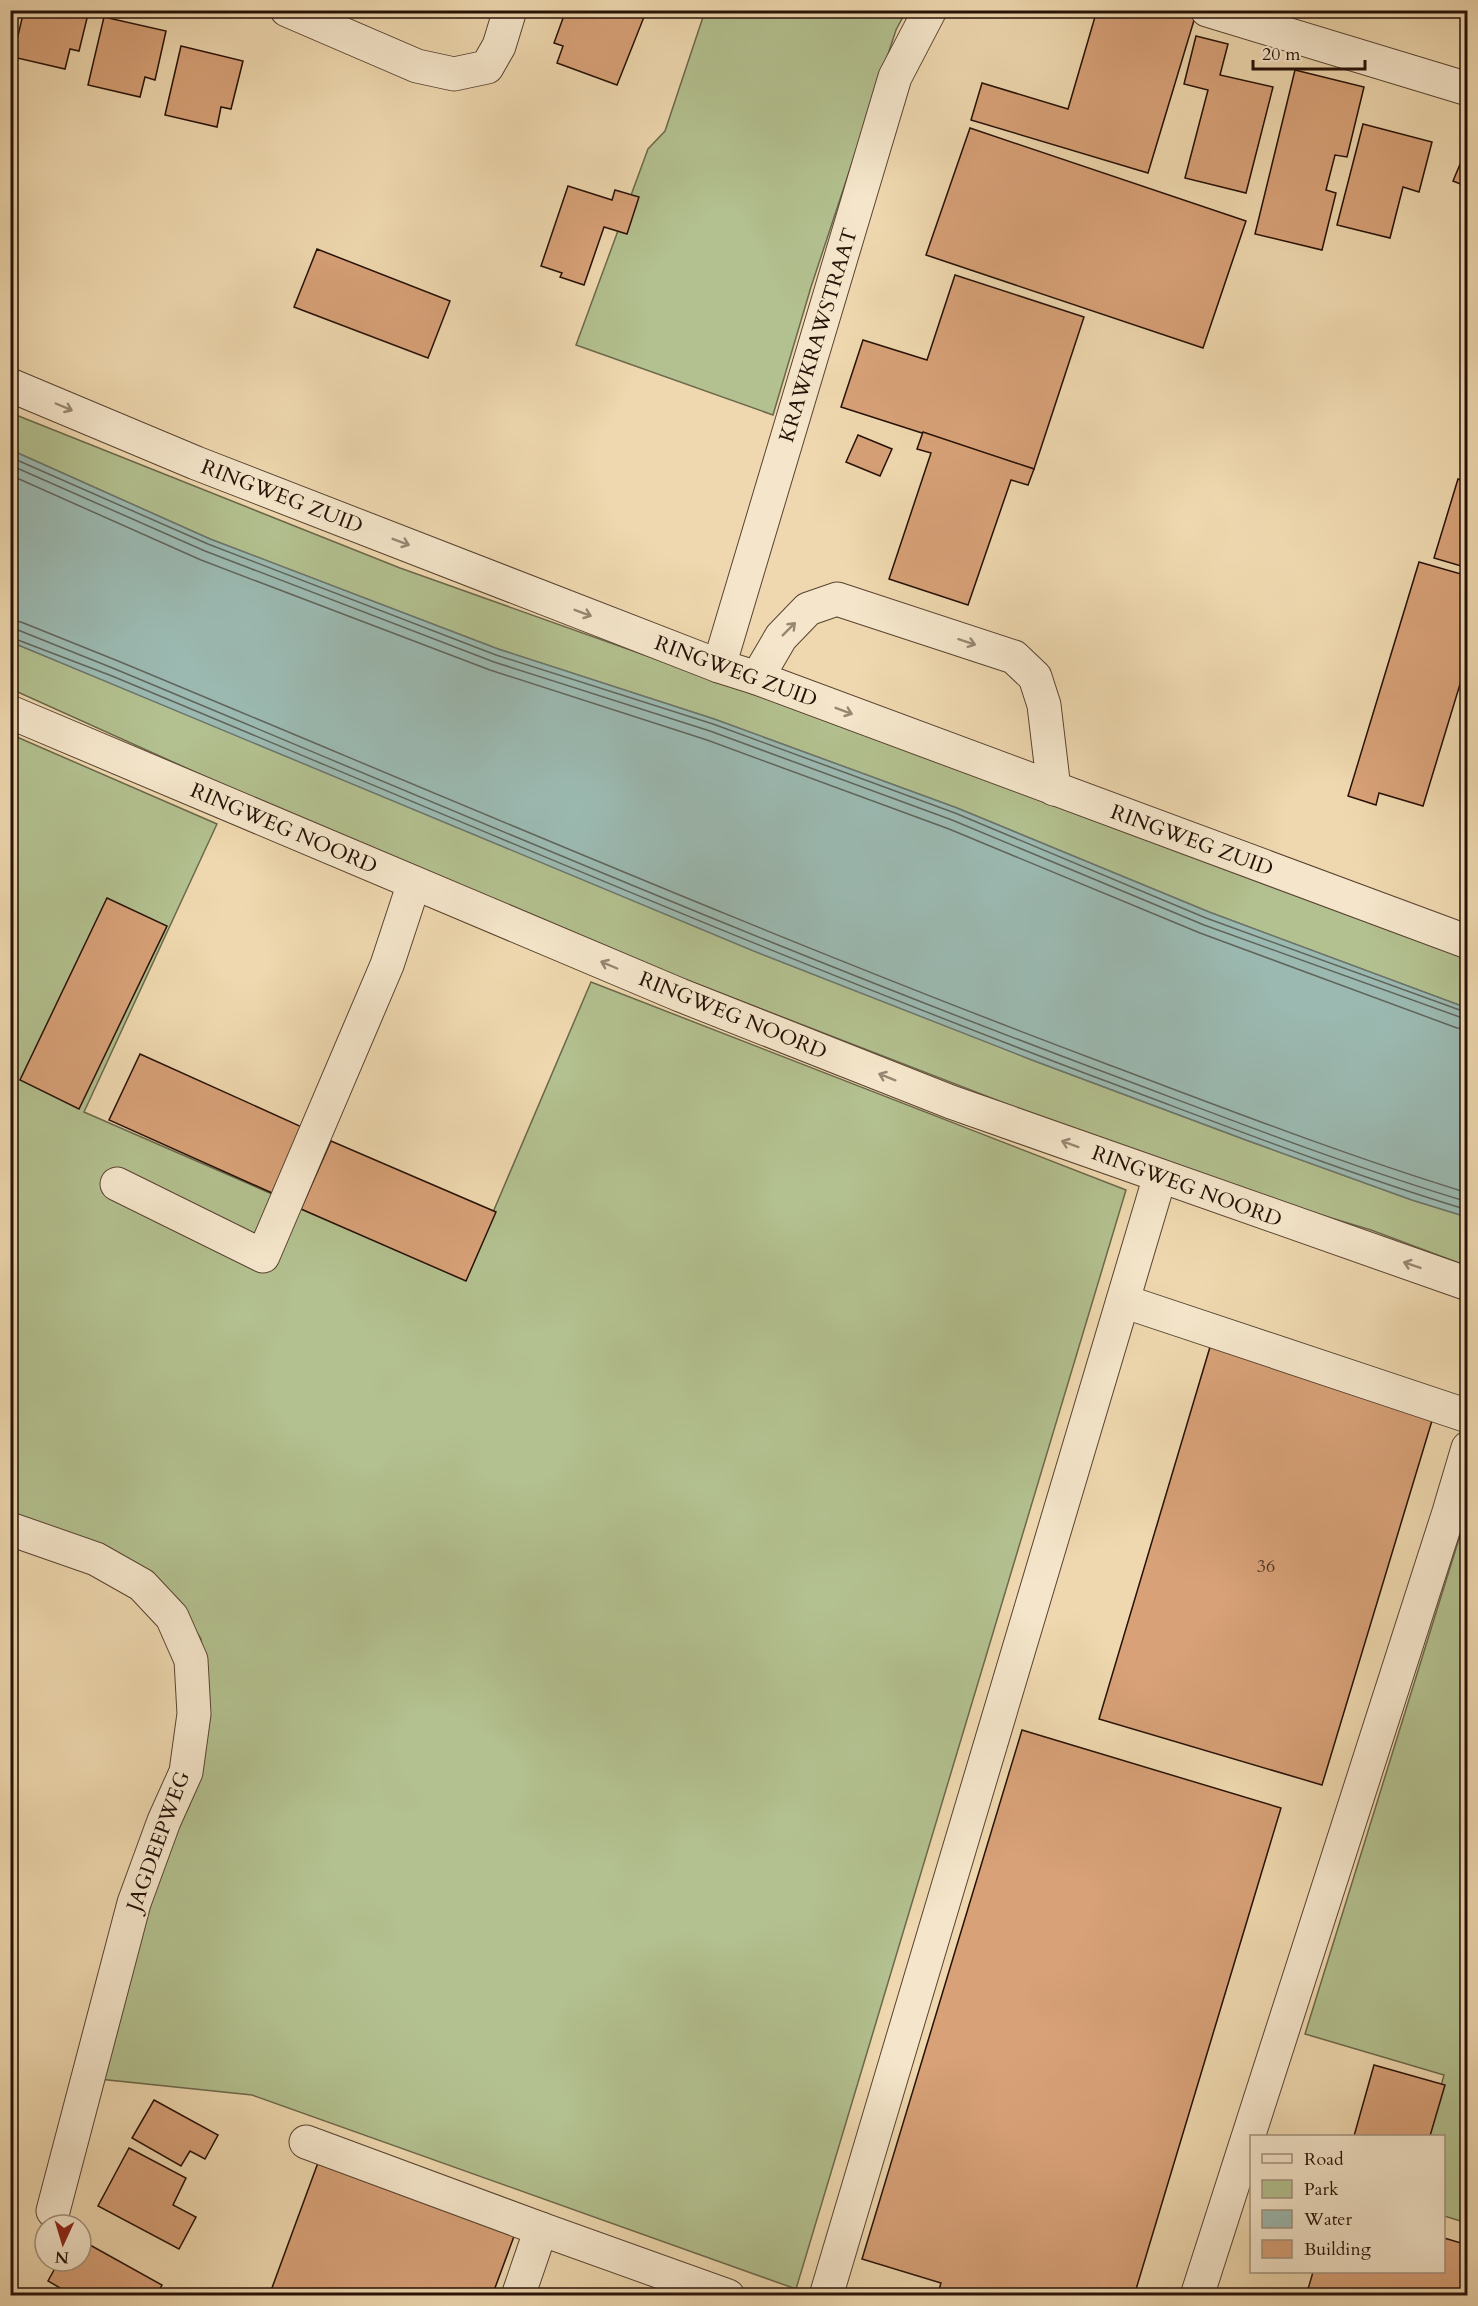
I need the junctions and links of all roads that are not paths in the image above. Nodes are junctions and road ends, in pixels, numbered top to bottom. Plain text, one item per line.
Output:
1 (287, 10) edge
2 (510, 10) edge
3 (930, 10) edge
4 (1207, 10) edge
5 (1467, 89) edge
6 (10, 384) edge
7 (719, 666) junction
8 (757, 678) junction
9 (10, 712) edge
10 (1054, 789) junction
11 (414, 883) junction
12 (1467, 942) edge
13 (1160, 1176) junction
14 (117, 1184) dead end
15 (1467, 1284) edge
16 (1123, 1301) junction
17 (1467, 1416) edge
18 (1467, 1448) edge
19 (10, 1529) edge
20 (306, 2142) dead end
21 (53, 2211) dead end
22 (541, 2229) junction
23 (518, 2295) edge
24 (728, 2295) edge
25 (826, 2295) edge
26 (1197, 2295) edge

1 - 2 street
3 - 7 street, KRAWKRAWSTRAAT
4 - 5 street
6 -> 7 street, RINGWEG ZUID
7 - 8 street, RINGWEG ZUID
8 -> 10 street, RINGWEG ZUID
8 -> 10 street
9 - 11 street, RINGWEG NOORD
10 - 12 street, RINGWEG ZUID
13 -> 11 street, RINGWEG NOORD
11 - 14 street
15 -> 13 street, RINGWEG NOORD
13 - 16 street
16 - 17 street
16 - 25 street
18 - 26 street
19 - 21 street, JAGDEEPWEG
20 - 22 street
22 - 23 street
22 - 24 street

